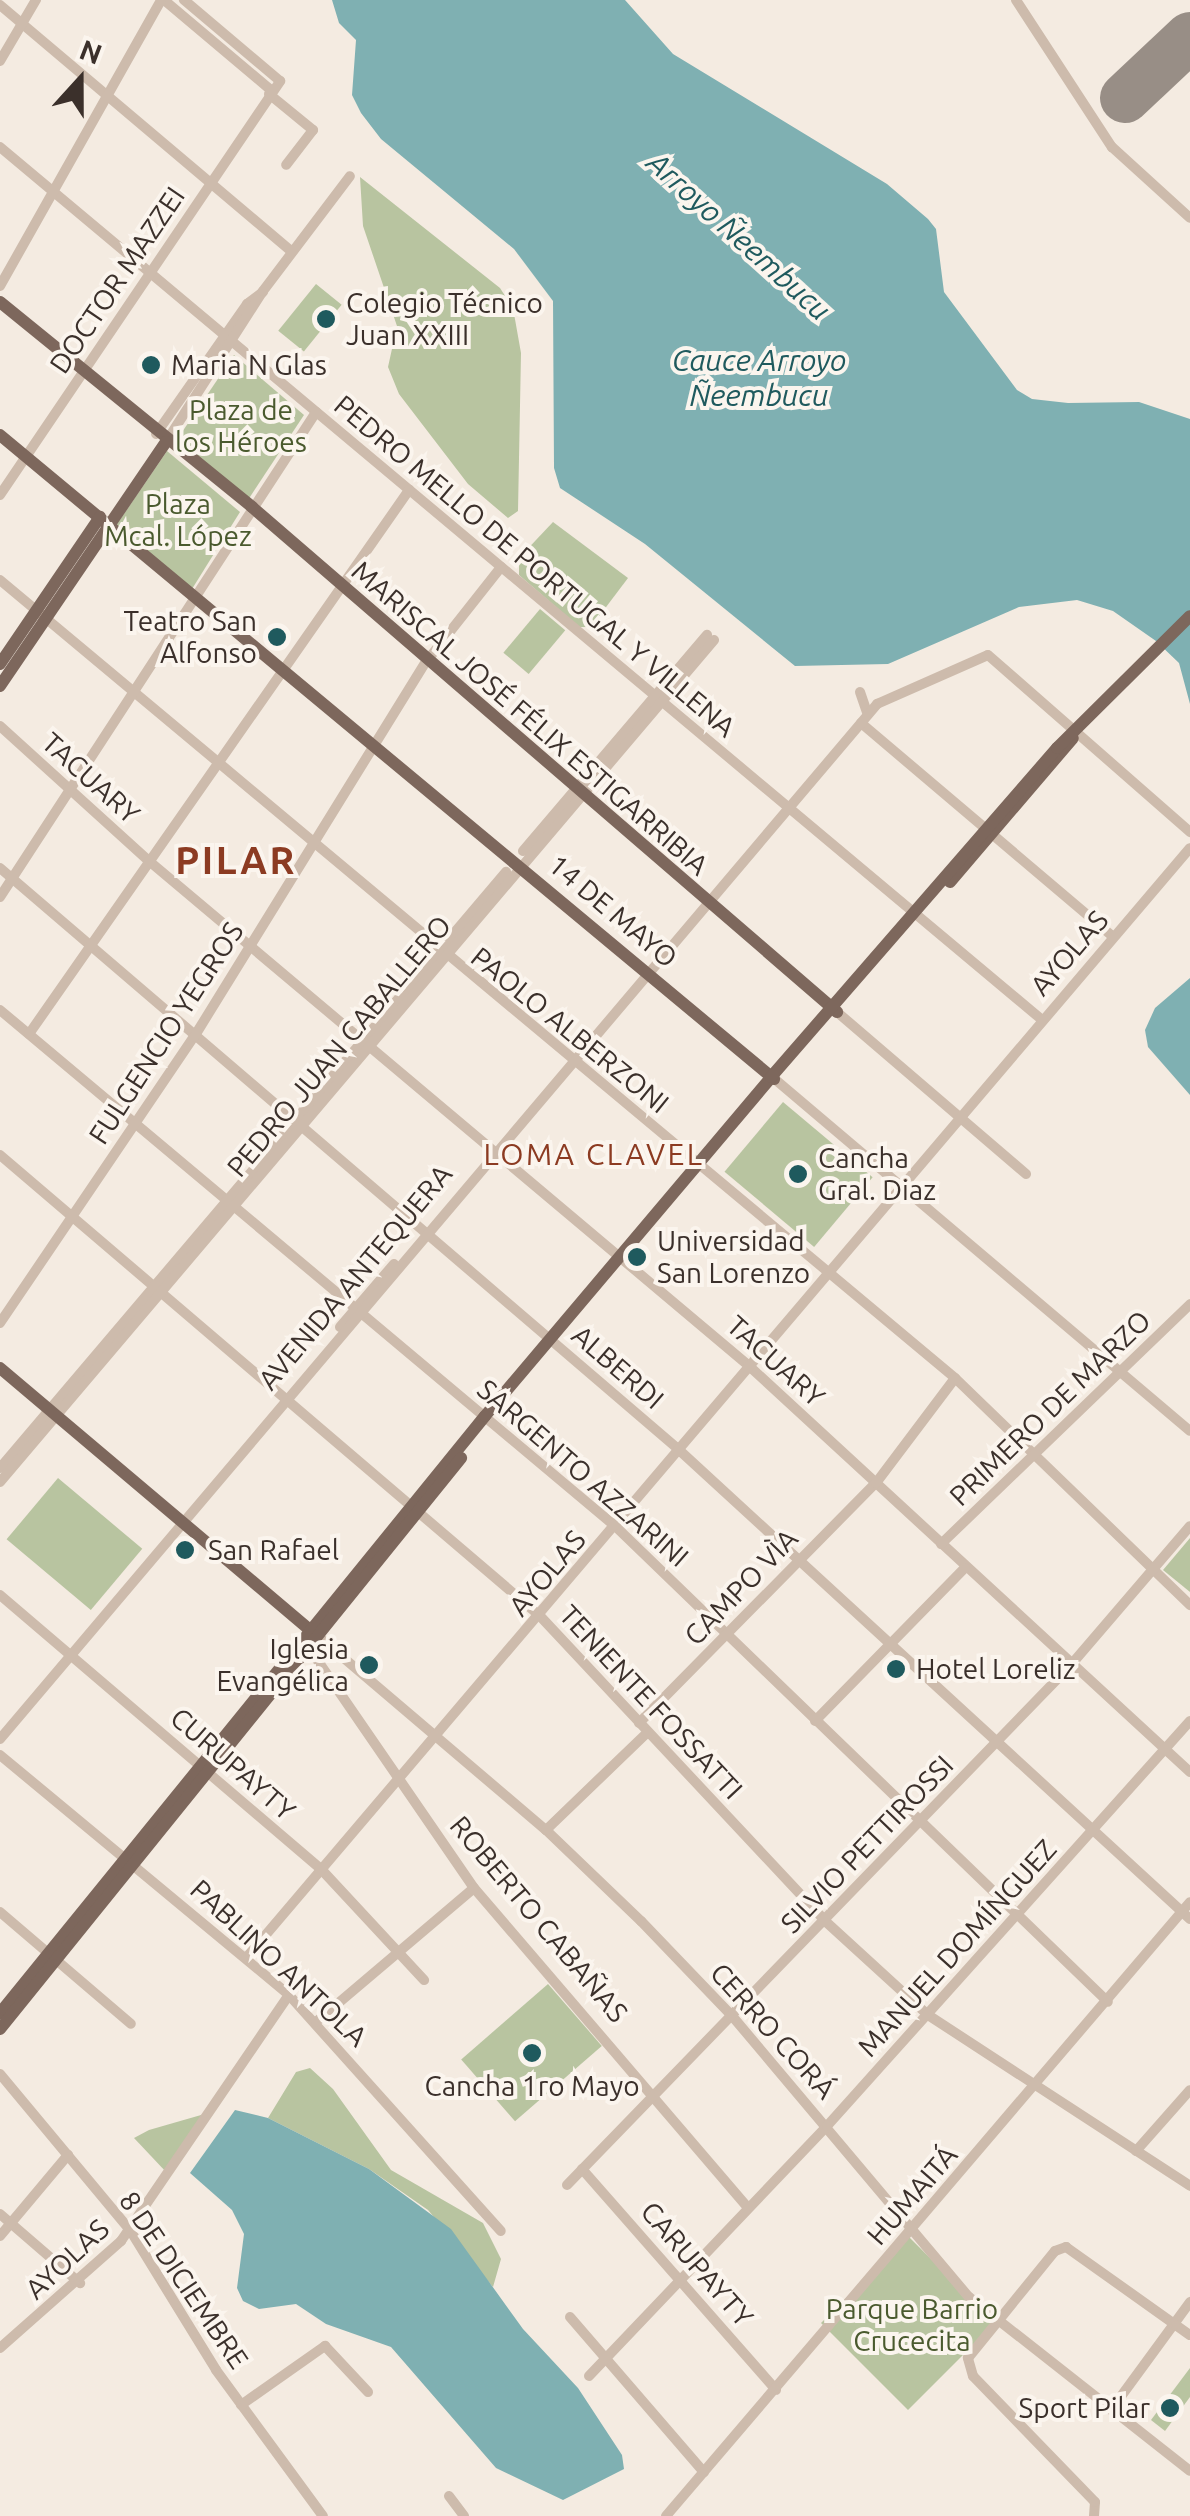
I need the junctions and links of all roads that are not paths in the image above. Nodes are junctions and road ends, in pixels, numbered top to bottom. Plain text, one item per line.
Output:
1 (36, 0) edge
2 (162, 0) edge
3 (184, 0) edge
4 (1016, 0) edge
5 (0, 5) edge
6 (22, 23) junction
7 (0, 61) edge
8 (270, 92) junction
9 (108, 96) junction
10 (0, 147) edge
11 (286, 165) dead end
12 (350, 176) dead end
13 (211, 181) junction
14 (54, 190) junction
15 (1190, 218) edge
16 (292, 252) junction
17 (150, 273) junction
18 (0, 286) edge
19 (0, 302) edge
20 (230, 340) junction
21 (82, 371) junction
22 (316, 412) junction
23 (0, 435) edge
24 (161, 438) junction
25 (26, 457) junction
26 (410, 490) junction
27 (0, 495) edge
28 (252, 507) junction
29 (105, 521) junction
30 (501, 567) junction
31 (0, 580) edge
32 (338, 586) junction
33 (198, 598) junction
34 (42, 613) junction
35 (1190, 616) edge
36 (710, 637) dead end
37 (426, 662) junction
38 (0, 664) edge
39 (283, 670) junction
40 (0, 686) edge
41 (860, 692) dead end
42 (136, 694) junction
43 (658, 698) junction
44 (864, 717) junction
45 (0, 726) edge
46 (1076, 732) junction
47 (376, 742) junction
48 (216, 764) junction
49 (71, 790) junction
50 (577, 792) junction
51 (786, 804) junction
52 (989, 830) junction
53 (1190, 832) edge
54 (312, 842) junction
55 (1190, 848) edge
56 (150, 861) junction
57 (517, 863) junction
58 (0, 868) edge
59 (12, 878) junction
60 (0, 897) edge
61 (704, 902) junction
62 (917, 914) junction
63 (1112, 936) junction
64 (252, 944) junction
65 (91, 947) junction
66 (442, 954) junction
67 (646, 971) junction
68 (0, 1010) edge
69 (834, 1010) junction
70 (1041, 1019) junction
71 (29, 1034) junction
72 (194, 1036) junction
73 (365, 1042) junction
74 (572, 1060) junction
75 (774, 1079) junction
76 (960, 1120) junction
77 (134, 1125) junction
78 (295, 1126) junction
79 (494, 1152) junction
80 (0, 1155) edge
81 (702, 1167) junction
82 (1026, 1174) dead end
83 (901, 1190) junction
84 (229, 1205) junction
85 (74, 1216) junction
86 (424, 1233) junction
87 (625, 1259) junction
88 (827, 1274) junction
89 (156, 1289) junction
90 (1190, 1304) edge
91 (357, 1312) junction
92 (0, 1323) edge
93 (554, 1342) junction
94 (748, 1366) junction
95 (0, 1368) edge
96 (1123, 1375) junction
97 (954, 1378) junction
98 (286, 1398) junction
99 (52, 1412) junction
100 (488, 1419) junction
101 (1190, 1431) edge
102 (678, 1449) junction
103 (1036, 1450) junction
104 (0, 1468) edge
105 (0, 1482) edge
106 (876, 1483) junction
107 (417, 1506) junction
108 (181, 1521) junction
109 (614, 1526) junction
110 (1190, 1526) edge
111 (940, 1544) junction
112 (800, 1558) junction
113 (965, 1568) junction
114 (1151, 1572) junction
115 (0, 1595) edge
116 (1190, 1604) edge
117 (540, 1616) junction
118 (314, 1633) junction
119 (729, 1633) junction
120 (890, 1643) junction
121 (309, 1648) junction
122 (68, 1654) junction
123 (1070, 1666) junction
124 (1190, 1720) edge
125 (815, 1721) junction
126 (639, 1723) junction
127 (648, 1732) junction
128 (0, 1738) edge
129 (436, 1740) junction
130 (996, 1742) junction
131 (1165, 1750) junction
132 (0, 1755) edge
133 (204, 1768) junction
134 (1190, 1772) edge
135 (396, 1783) junction
136 (918, 1822) junction
137 (1094, 1829) junction
138 (546, 1830) junction
139 (131, 1858) junction
140 (320, 1868) junction
141 (474, 1888) junction
142 (1187, 1911) edge
143 (0, 1912) edge
144 (1019, 1914) junction
145 (824, 1920) junction
146 (396, 1950) junction
147 (54, 1957) junction
148 (246, 1958) junction
149 (424, 1980) dead end
150 (289, 1995) junction
151 (1108, 2002) junction
152 (0, 2012) edge
153 (928, 2015) junction
154 (733, 2017) junction
155 (316, 2022) junction
156 (131, 2024) dead end
157 (0, 2029) edge
158 (0, 2074) edge
159 (1036, 2090) junction
160 (1190, 2090) edge
161 (656, 2094) junction
162 (828, 2126) junction
163 (1136, 2151) junction
164 (68, 2155) junction
165 (582, 2168) junction
166 (567, 2185) dead end
167 (1190, 2186) edge
168 (748, 2208) junction
169 (0, 2214) edge
170 (10, 2223) junction
171 (130, 2230) junction
172 (501, 2231) dead end
173 (908, 2232) junction
174 (0, 2236) edge
175 (684, 2280) junction
176 (80, 2284) junction
177 (1190, 2302) edge
178 (570, 2317) dead end
179 (998, 2322) junction
180 (1174, 2324) junction
181 (1190, 2335) edge
182 (0, 2348) edge
183 (606, 2359) junction
184 (589, 2376) dead end
185 (776, 2390) junction
186 (368, 2392) dead end
187 (241, 2406) junction
188 (1111, 2410) junction
189 (1190, 2470) edge
190 (704, 2472) junction
191 (449, 2496) dead end
192 (323, 2516) edge
193 (464, 2516) edge
194 (666, 2516) edge
195 (1094, 2516) edge

1 - 6 street
2 - 8 street
2 - 9 street
3 - 8 street, DOCTOR MAZZEI
4 - 15 street
5 - 6 street
6 - 7 street
6 - 9 street
8 - 11 street
8 - 13 street, DOCTOR MAZZEI
9 - 13 street
9 - 14 street
10 - 14 street, PEDRO MELLO DE PORTUGAL Y VILLENA
12 - 16 street
13 - 16 street
13 - 17 street, DOCTOR MAZZEI
14 - 17 street, PEDRO MELLO DE PORTUGAL Y VILLENA
14 - 18 street
16 - 20 street
17 - 20 street, PEDRO MELLO DE PORTUGAL Y VILLENA
17 - 21 street, DOCTOR MAZZEI
19 - 21 main road, MARISCAL JOSÉ FÉLIX ESTIGARRIBIA
20 - 22 street, PEDRO MELLO DE PORTUGAL Y VILLENA
20 - 24 street
21 - 24 main road, MARISCAL JOSÉ FÉLIX ESTIGARRIBIA
21 - 25 street, DOCTOR MAZZEI
22 - 26 street, PEDRO MELLO DE PORTUGAL Y VILLENA
22 - 28 street
23 - 25 main road, 14 DE MAYO
24 - 28 main road, MARISCAL JOSÉ FÉLIX ESTIGARRIBIA
24 - 29 main road
25 - 27 street, DOCTOR MAZZEI
25 - 29 main road, 14 DE MAYO
26 - 30 street, PEDRO MELLO DE PORTUGAL Y VILLENA
26 - 32 street
28 - 32 main road, MARISCAL JOSÉ FÉLIX ESTIGARRIBIA
28 - 33 street
29 - 33 main road, 14 DE MAYO
29 - 34 main road
30 - 37 street, FULGENCIO YEGROS
30 - 43 street, PEDRO MELLO DE PORTUGAL Y VILLENA
31 - 34 street, PAOLO ALBERZONI
32 - 37 main road, MARISCAL JOSÉ FÉLIX ESTIGARRIBIA
32 - 39 street
33 - 39 main road, 14 DE MAYO
33 - 42 street
34 - 38 main road
34 - 40 main road
34 - 42 street, PAOLO ALBERZONI
35 - 46 main road
36 - 43 street, PEDRO JUAN CABALLERO
37 - 47 street, FULGENCIO YEGROS
37 - 50 main road, MARISCAL JOSÉ FÉLIX ESTIGARRIBIA
39 - 47 main road, 14 DE MAYO
39 - 48 street
41 - 44 street
42 - 48 street, PAOLO ALBERZONI
42 - 49 street
43 - 50 street, PEDRO JUAN CABALLERO
43 - 51 street, PEDRO MELLO DE PORTUGAL Y VILLENA
44 - 46 street
44 - 51 street, AVENIDA ANTEQUERA
44 - 52 street
45 - 49 street, TACUARY
46 - 52 main road
46 - 53 street
47 - 54 street, FULGENCIO YEGROS
47 - 57 main road, 14 DE MAYO
48 - 54 street, PAOLO ALBERZONI
48 - 56 street
49 - 56 street, TACUARY
49 - 59 street
50 - 57 street, PEDRO JUAN CABALLERO
50 - 61 main road, MARISCAL JOSÉ FÉLIX ESTIGARRIBIA
51 - 61 street, AVENIDA ANTEQUERA
51 - 62 street, PEDRO MELLO DE PORTUGAL Y VILLENA
52 - 62 main road
52 - 63 street
54 - 64 street, FULGENCIO YEGROS
54 - 66 street, PAOLO ALBERZONI
55 - 63 street, AYOLAS
56 - 64 street, TACUARY
56 - 65 street
57 - 66 street, PEDRO JUAN CABALLERO
57 - 67 main road, 14 DE MAYO
58 - 59 street, ALBERDI
59 - 60 street
59 - 65 street, ALBERDI
61 - 67 street, AVENIDA ANTEQUERA
61 - 69 main road, MARISCAL JOSÉ FÉLIX ESTIGARRIBIA
62 - 69 main road
62 - 70 street, PEDRO MELLO DE PORTUGAL Y VILLENA
63 - 70 street, AYOLAS
64 - 72 street, FULGENCIO YEGROS
64 - 73 street, TACUARY
65 - 71 street
65 - 72 street, ALBERDI
66 - 73 street, PEDRO JUAN CABALLERO
66 - 74 street, PAOLO ALBERZONI
67 - 74 street, AVENIDA ANTEQUERA
67 - 75 main road, 14 DE MAYO
68 - 71 street, SARGENTO AZZARINI
69 - 75 main road
69 - 76 street, MARISCAL JOSÉ FÉLIX ESTIGARRIBIA
70 - 76 street, AYOLAS
71 - 77 street, SARGENTO AZZARINI
72 - 77 street, FULGENCIO YEGROS
72 - 78 street, ALBERDI
73 - 78 street, PEDRO JUAN CABALLERO
73 - 79 street, TACUARY
74 - 79 street, AVENIDA ANTEQUERA
74 - 81 street, PAOLO ALBERZONI
75 - 81 main road
75 - 83 street, 14 DE MAYO
76 - 82 street, MARISCAL JOSÉ FÉLIX ESTIGARRIBIA
76 - 83 street, AYOLAS
77 - 84 street, SARGENTO AZZARINI
77 - 85 street, FULGENCIO YEGROS
78 - 84 street, PEDRO JUAN CABALLERO
78 - 86 street, ALBERDI
79 - 86 street, AVENIDA ANTEQUERA
79 - 87 street, TACUARY
80 - 85 street, TENIENTE FOSSATTI
81 - 87 main road
81 - 88 street, PAOLO ALBERZONI
83 - 88 street, AYOLAS
83 - 96 street, 14 DE MAYO
84 - 89 street, PEDRO JUAN CABALLERO
84 - 91 street, SARGENTO AZZARINI
85 - 89 street, TENIENTE FOSSATTI
85 - 92 street, FULGENCIO YEGROS
86 - 91 street, AVENIDA ANTEQUERA
86 - 93 street, ALBERDI
87 - 93 main road
87 - 94 street, TACUARY
88 - 94 street, AYOLAS
88 - 97 street, PAOLO ALBERZONI
89 - 98 street, TENIENTE FOSSATTI
89 - 99 street, PEDRO JUAN CABALLERO
90 - 96 street, PRIMERO DE MARZO
91 - 98 street, AVENIDA ANTEQUERA
91 - 100 street, SARGENTO AZZARINI
93 - 100 main road
93 - 102 street, ALBERDI
94 - 102 street, AYOLAS
94 - 106 street, TACUARY
95 - 99 main road
96 - 101 street, 14 DE MAYO
96 - 103 street, PRIMERO DE MARZO
97 - 103 street, PAOLO ALBERZONI
97 - 106 street, CAMPO VÌA
98 - 107 street, TENIENTE FOSSATTI
98 - 108 street, AVENIDA ANTEQUERA
99 - 104 street, PEDRO JUAN CABALLERO
99 - 105 street, PEDRO JUAN CABALLERO
99 - 108 main road
100 - 107 main road
100 - 109 street, SARGENTO AZZARINI
102 - 109 street, AYOLAS
102 - 112 street, ALBERDI
103 - 111 street, PRIMERO DE MARZO
103 - 114 street, PAOLO ALBERZONI
106 - 111 street, TACUARY
106 - 112 street, CAMPO VÌA
107 - 117 street, TENIENTE FOSSATTI
107 - 118 main road
108 - 118 main road
108 - 122 street, AVENIDA ANTEQUERA
109 - 117 street, AYOLAS
109 - 119 street, SARGENTO AZZARINI
110 - 114 street, SILVIO PETTIROSSI
111 - 113 street, TACUARY
112 - 119 street, CAMPO VÌA
112 - 120 street, ALBERDI
113 - 120 street
113 - 123 street, TACUARY
114 - 116 street, PAOLO ALBERZONI
114 - 123 street, SILVIO PETTIROSSI
115 - 122 street, CURUPAYTY
117 - 126 street, TENIENTE FOSSATTI
117 - 129 street, AYOLAS
118 - 121 main road
118 - 129 street, CERRO CORÁ
118 - 133 main road
119 - 125 street, SARGENTO AZZARINI
119 - 126 street, CAMPO VÌA
120 - 125 street
120 - 130 street, ALBERDI
121 - 133 main road
121 - 135 street, ROBERTO CABAÑAS
122 - 128 street, AVENIDA ANTEQUERA
122 - 133 street, CURUPAYTY
123 - 130 street, SILVIO PETTIROSSI
123 - 131 street, TACUARY
124 - 131 street, MANUEL DOMÍNGUEZ
125 - 136 street, SARGENTO AZZARINI
126 - 127 street, TENIENTE FOSSATTI
127 - 138 street
127 - 145 street, TENIENTE FOSSATTI
129 - 135 street, AYOLAS
129 - 138 street, CERRO CORÁ
130 - 136 street, SILVIO PETTIROSSI
130 - 137 street, ALBERDI
131 - 134 street, TACUARY
131 - 137 street, MANUEL DOMÍNGUEZ
132 - 139 street, PABLINO ANTOLA
133 - 139 main road
133 - 140 street, CURUPAYTY
135 - 140 street, AYOLAS
135 - 141 street, ROBERTO CABAÑAS
136 - 144 street, SARGENTO AZZARINI
136 - 145 street, SILVIO PETTIROSSI
137 - 142 street, ALBERDI
137 - 144 street, MANUEL DOMÍNGUEZ
138 - 154 street, CERRO CORÁ
139 - 147 main road
139 - 148 street, PABLINO ANTOLA
140 - 146 street, CURUPAYTY
140 - 148 street, AYOLAS
141 - 146 street
141 - 161 street, ROBERTO CABAÑAS
142 - 151 street, HUMAITÁ
143 - 147 street
144 - 151 street, SARGENTO AZZARINI
144 - 153 street, MANUEL DOMÍNGUEZ
145 - 153 street, TENIENTE FOSSATTI
145 - 154 street, SILVIO PETTIROSSI
146 - 149 street, CURUPAYTY
146 - 155 street
147 - 152 main road
147 - 156 street
147 - 157 main road
148 - 150 street, PABLINO ANTOLA
150 - 155 street, PABLINO ANTOLA
150 - 171 street, AYOLAS
151 - 159 street, HUMAITÁ
153 - 159 street, TENIENTE FOSSATTI
153 - 162 street, MANUEL DOMÍNGUEZ
154 - 161 street, SILVIO PETTIROSSI
154 - 162 street, CERRO CORÁ
155 - 172 street, PABLINO ANTOLA
158 - 164 street, 8 DE DICIEMBRE
159 - 163 street, TENIENTE FOSSATTI
159 - 173 street, HUMAITÁ
160 - 163 street
161 - 165 street, SILVIO PETTIROSSI
161 - 168 street, ROBERTO CABAÑAS
162 - 168 street, MANUEL DOMÍNGUEZ
162 - 173 street, CERRO CORÁ
163 - 167 street, TENIENTE FOSSATTI
164 - 170 street
164 - 171 street, 8 DE DICIEMBRE
165 - 166 street, SILVIO PETTIROSSI
165 - 175 street, CARUPAYTY
168 - 175 street, MANUEL DOMÍNGUEZ
169 - 170 street
170 - 174 street
170 - 176 street
171 - 176 street, AYOLAS
171 - 187 street, 8 DE DICIEMBRE
173 - 179 street, CERRO CORÁ
173 - 185 street, HUMAITÁ
175 - 183 street, MANUEL DOMÍNGUEZ
175 - 185 street, CARUPAYTY
176 - 182 street, AYOLAS
177 - 180 street
178 - 183 street
179 - 180 street
179 - 188 street, CERRO CORÁ
179 - 195 street
180 - 181 street
180 - 188 street
183 - 184 street, MANUEL DOMÍNGUEZ
183 - 190 street
185 - 190 street, HUMAITÁ
186 - 187 street
187 - 192 street, 8 DE DICIEMBRE
188 - 189 street, CERRO CORÁ
190 - 194 street, HUMAITÁ
191 - 193 street

